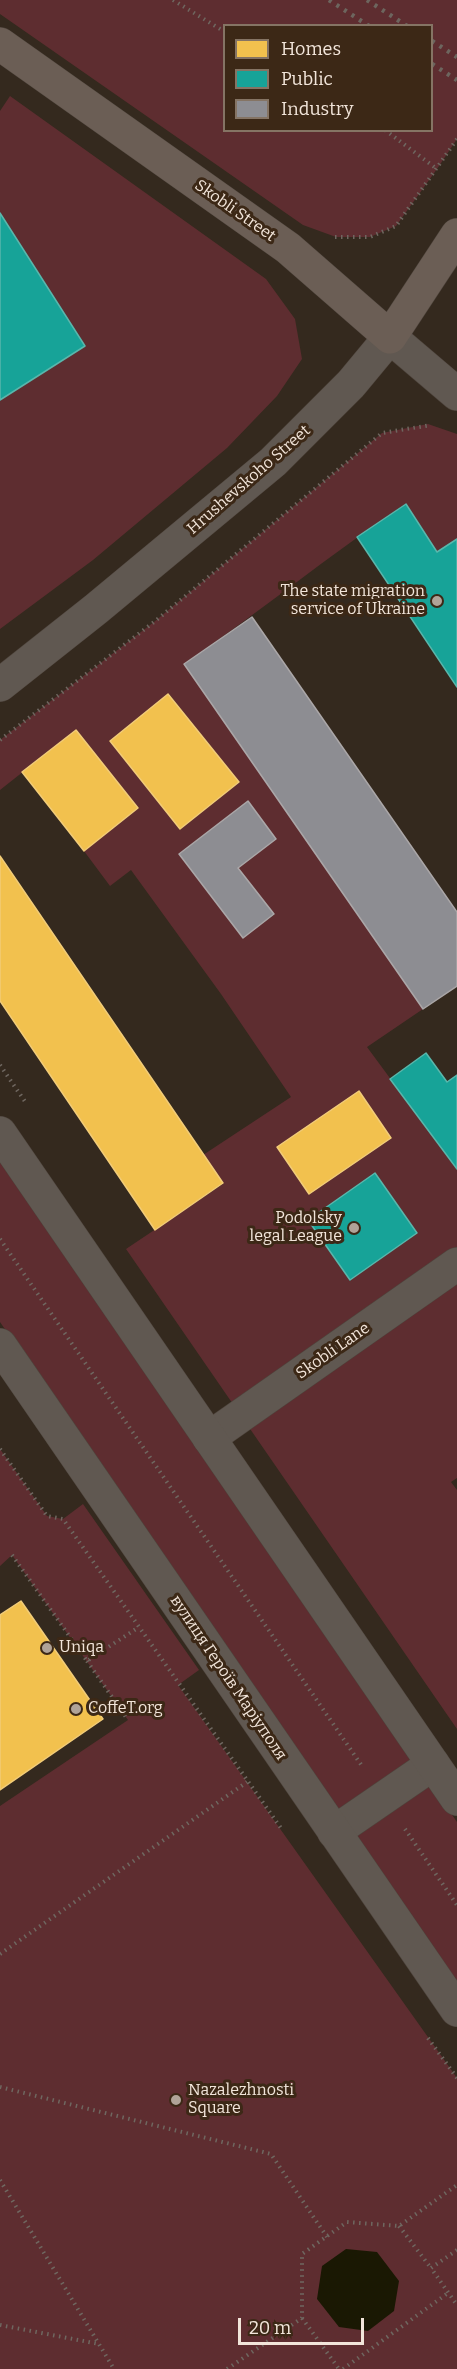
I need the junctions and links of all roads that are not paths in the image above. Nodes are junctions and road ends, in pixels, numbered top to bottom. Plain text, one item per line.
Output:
1 (0, 44) edge
2 (457, 235) edge
3 (390, 337) junction
4 (457, 394) edge
5 (0, 685) edge
6 (0, 1133) edge
7 (457, 1264) edge
8 (0, 1345) edge
9 (209, 1438) junction
10 (433, 1764) junction
11 (457, 1799) edge
12 (334, 1832) junction
13 (457, 2010) edge

1 - 3 main road, Skobli Street
2 - 3 main road, Hrushevskoho Street
3 - 4 street, Skobli Street
3 - 5 street, Hrushevskoho Street
6 - 9 street
7 - 9 street, Skobli Lane
8 - 12 street, вулиця Героїв Маріуполя
9 - 10 street
10 - 11 street
10 - 12 street
12 - 13 street, вулиця Героїв Маріуполя

